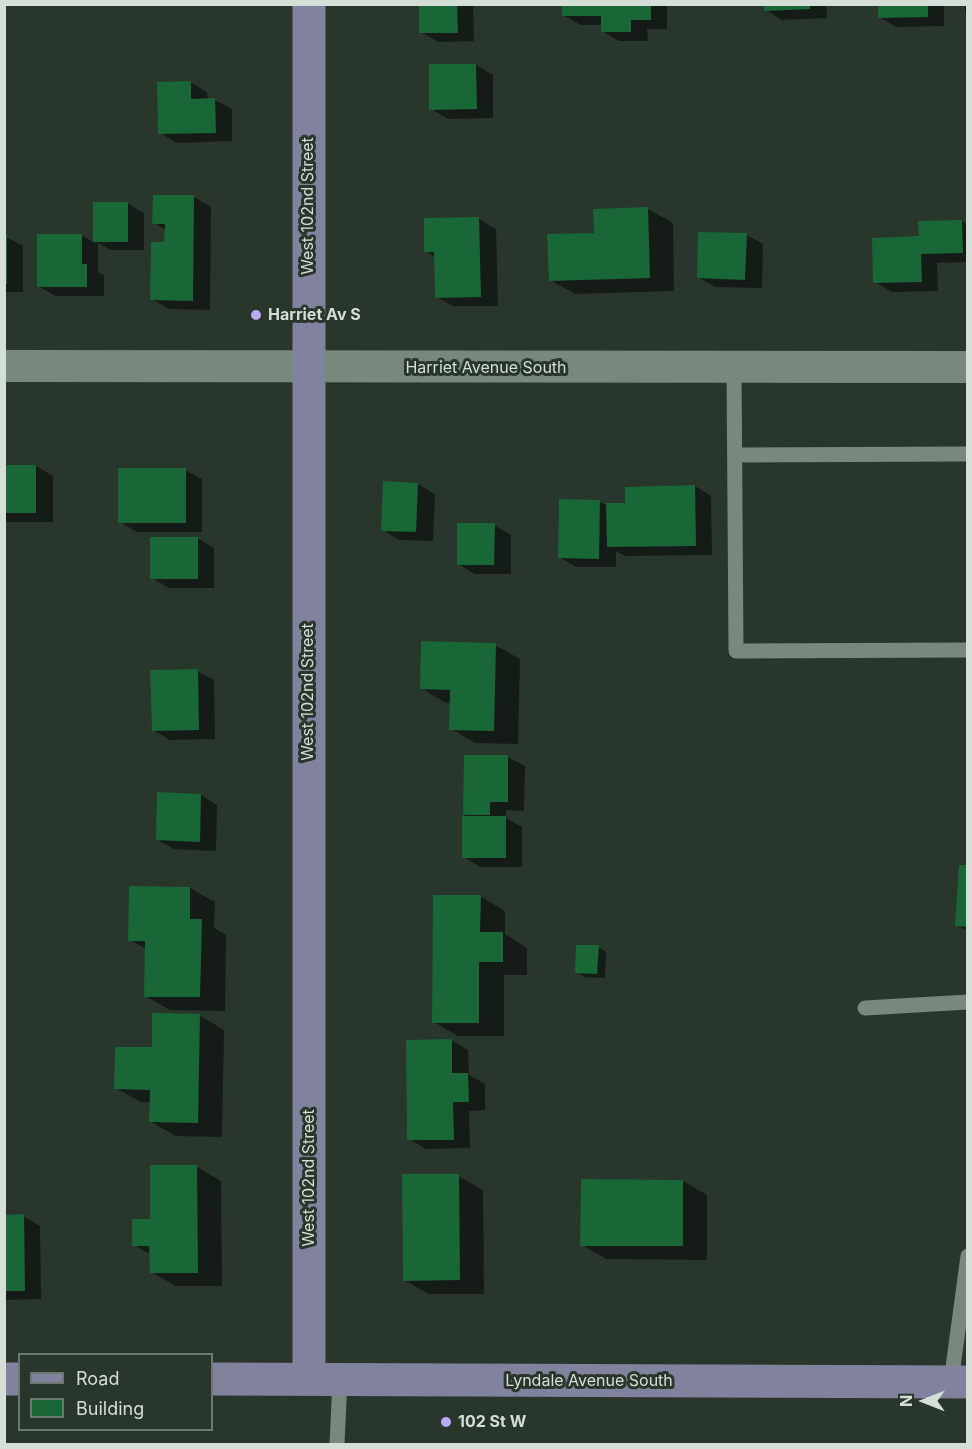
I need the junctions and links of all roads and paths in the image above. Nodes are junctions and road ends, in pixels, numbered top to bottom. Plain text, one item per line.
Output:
1 (309, 4) edge
2 (4, 366) edge
3 (734, 367) junction
4 (968, 367) edge
5 (307, 368) junction
6 (968, 454) edge
7 (735, 455) junction
8 (968, 650) edge
9 (968, 1002) edge
10 (865, 1008) dead end
11 (968, 1256) edge
12 (213, 1379) edge
13 (324, 1380) junction
14 (959, 1382) edge
15 (337, 1444) edge

1 - 5 street, West 102nd Street
2 - 5 street, Harriet Avenue South
3 - 4 street, Harriet Avenue South
3 - 5 street, Harriet Avenue South
3 - 7 lane
5 - 13 street, West 102nd Street
6 - 7 lane
7 - 8 lane
9 - 10 lane
11 - 14 lane
12 - 13 street, Lyndale Avenue South
13 - 14 street, Lyndale Avenue South
13 - 15 lane

